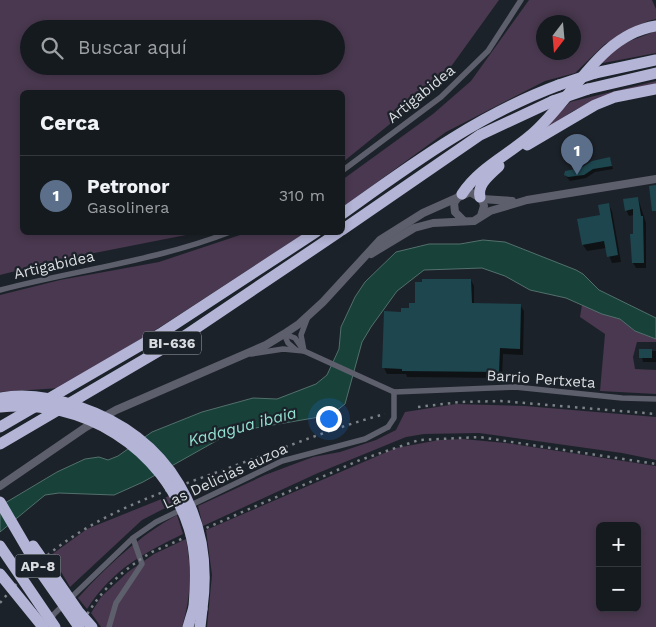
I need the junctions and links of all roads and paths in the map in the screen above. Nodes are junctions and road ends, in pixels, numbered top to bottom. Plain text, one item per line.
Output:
1 (521, 0) edge
2 (654, 26) edge
3 (655, 60) edge
4 (654, 74) edge
5 (656, 89) edge
6 (345, 168) edge
7 (656, 179) edge
8 (460, 195) junction
9 (481, 198) junction
10 (527, 200) junction
11 (345, 212) edge
12 (481, 216) junction
13 (465, 221) junction
14 (345, 228) edge
15 (221, 235) edge
16 (312, 235) edge
17 (335, 235) edge
18 (363, 260) junction
19 (0, 290) edge
20 (309, 316) junction
21 (284, 334) junction
22 (295, 349) junction
23 (304, 350) junction
24 (238, 357) junction
25 (394, 392) junction
26 (0, 398) edge
27 (656, 399) edge
28 (0, 408) edge
29 (0, 427) edge
30 (0, 444) edge
31 (0, 486) edge
32 (0, 502) edge
33 (14, 526) junction
34 (133, 538) junction
35 (0, 546) edge
36 (0, 574) edge
37 (198, 608) junction
38 (45, 627) edge
39 (55, 627) edge
40 (79, 627) edge
41 (92, 627) edge
42 (109, 627) edge
43 (188, 627) edge
44 (200, 627) edge

1 - 6 street, Artigabidea
2 - 8 highway
3 - 11 highway, bridge
4 - 14 highway, bridge
5 - 9 highway
7 - 10 street
8 - 9 street
8 - 13 street
8 - 18 street
9 - 10 street
9 - 12 street
10 - 12 street
12 - 13 street
13 - 18 street
15 - 19 street, Artigabidea
16 - 29 highway, BI-636
17 - 30 highway, BI-636
18 - 20 street
20 - 21 street
20 - 23 street
21 - 22 street
21 - 23 street
21 - 24 street
22 - 23 street
22 - 24 street
23 - 25 street
24 - 31 street
25 - 27 street, Barrio Pertxeta
25 - 34 street, Las Delicias auzoa, bridge
26 - 37 highway, bridge
28 - 37 highway, bridge
32 - 33 highway, AP-8, bridge
33 - 40 highway, AP-8, bridge
33 - 41 highway, bridge
34 - 38 street, Las Delicias auzoa
34 - 42 street
35 - 39 highway, AP-8, bridge
36 - 38 highway, bridge
37 - 43 highway
37 - 44 highway

